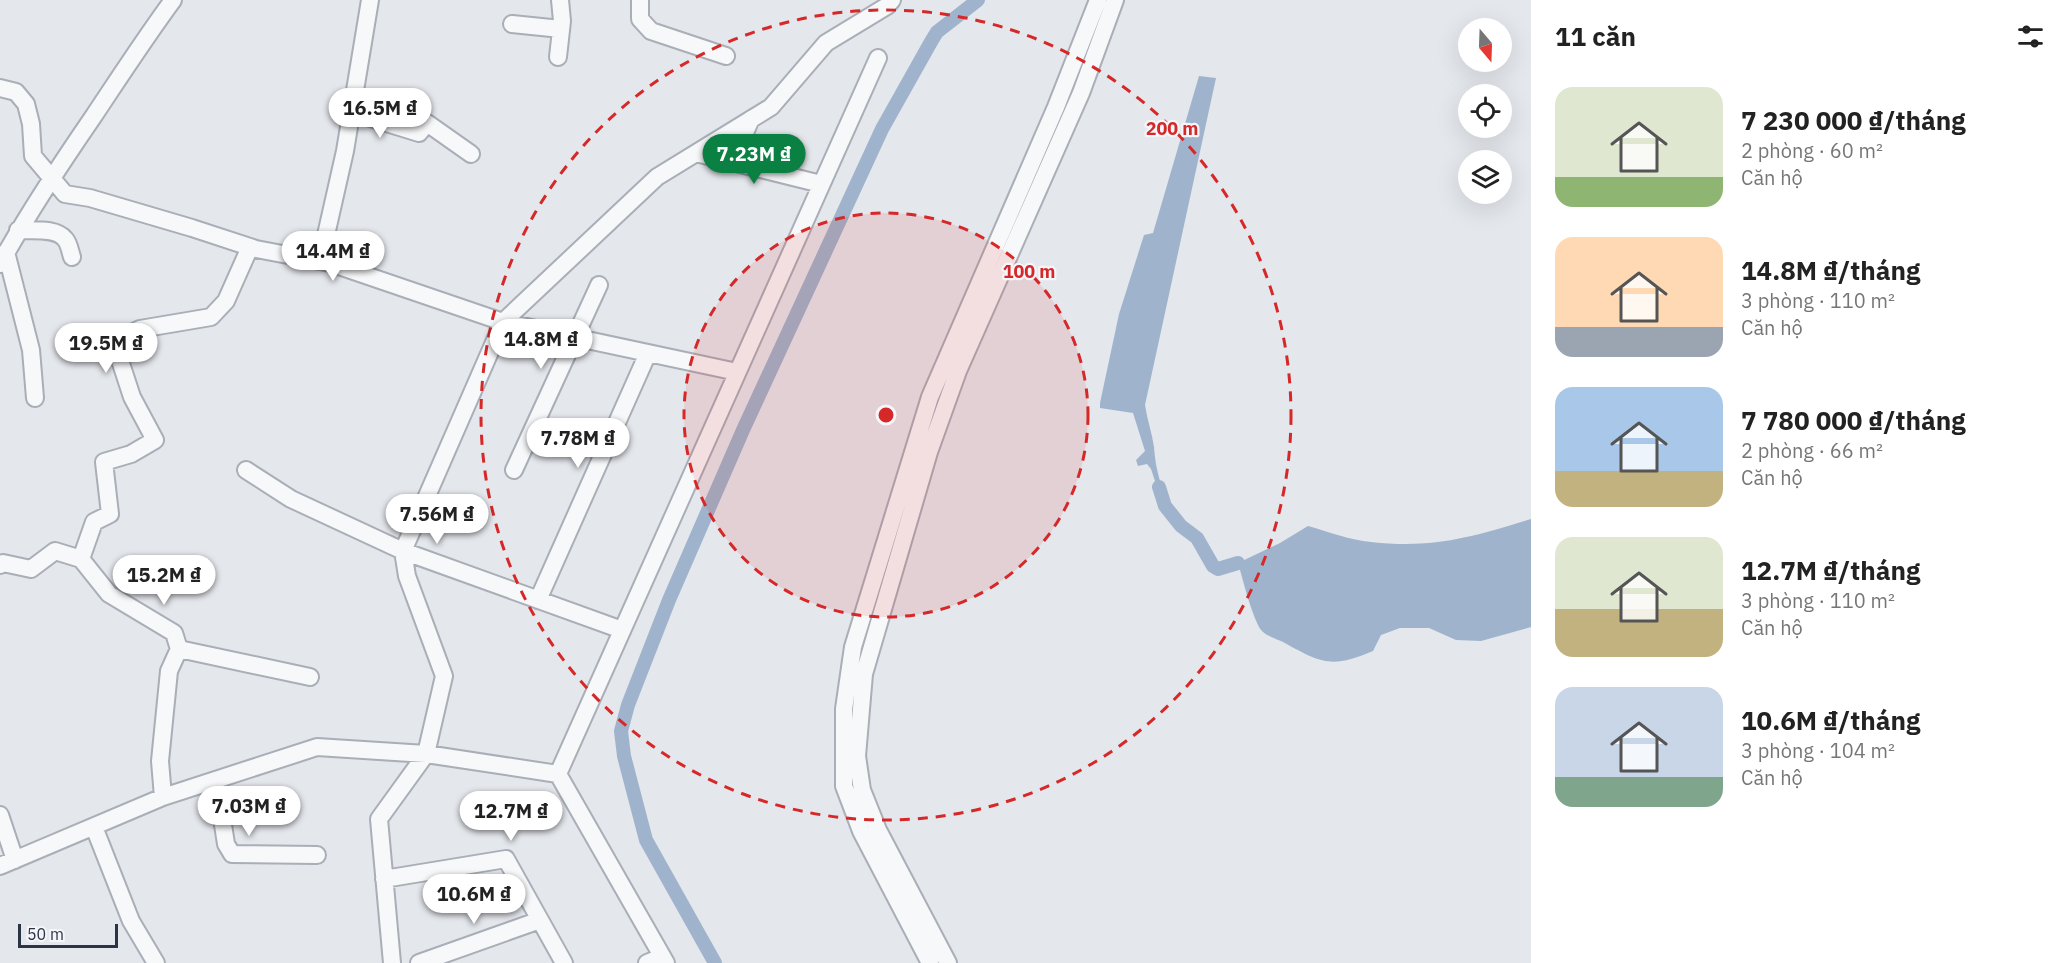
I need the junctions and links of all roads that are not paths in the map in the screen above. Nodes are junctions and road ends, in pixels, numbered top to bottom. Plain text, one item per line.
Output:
1 (173, 0) edge
2 (370, 0) edge
3 (560, 0) edge
4 (640, 0) edge
5 (892, 0) edge
6 (1098, 0) edge
7 (1115, 0) edge
8 (513, 24) dead end
9 (561, 29) junction
10 (726, 56) dead end
11 (558, 57) dead end
12 (878, 58) dead end
13 (0, 88) edge
14 (351, 112) junction
15 (751, 119) junction
16 (696, 153) junction
17 (471, 154) dead end
18 (1042, 160) junction
19 (732, 162) junction
20 (50, 178) junction
21 (821, 184) junction
22 (18, 230) junction
23 (250, 246) junction
24 (72, 257) dead end
25 (3, 258) edge
26 (314, 260) junction
27 (599, 285) dead end
28 (503, 322) junction
29 (575, 337) junction
30 (648, 353) junction
31 (737, 372) junction
32 (36, 398) dead end
33 (246, 470) dead end
34 (514, 470) dead end
35 (403, 551) junction
36 (81, 559) junction
37 (0, 565) edge
38 (538, 600) junction
39 (622, 630) junction
40 (179, 649) junction
41 (310, 677) dead end
42 (426, 754) junction
43 (558, 774) junction
44 (216, 780) junction
45 (163, 796) junction
46 (0, 815) edge
47 (94, 827) junction
48 (317, 855) dead end
49 (8, 863) edge
50 (891, 871) junction
51 (384, 879) junction
52 (540, 920) junction
53 (658, 961) edge
54 (156, 963) edge
55 (392, 963) edge
56 (418, 963) edge
57 (564, 963) edge
58 (930, 963) edge
59 (948, 963) edge

1 - 20 street
2 - 14 street
3 - 9 street
4 - 10 street
5 - 15 street
6 - 18 street
7 - 18 street
8 - 9 street
9 - 11 street
12 - 21 street
13 - 20 street
14 - 17 street
14 - 26 street
15 - 16 street
15 - 19 street
16 - 19 street
16 - 28 street
18 - 50 street
19 - 21 street
20 - 22 street
20 - 23 street
21 - 31 street
22 - 24 street
22 - 25 street
23 - 26 street
23 - 36 street
25 - 32 street
26 - 28 street
27 - 29 street
28 - 29 street
28 - 35 street
29 - 30 street
29 - 34 street
30 - 31 street
30 - 38 street
31 - 39 street
33 - 35 street
35 - 38 street
35 - 42 street
36 - 37 street
36 - 40 street
38 - 39 street
39 - 43 street
40 - 41 street
40 - 45 street
42 - 43 street
42 - 44 street
42 - 51 street
43 - 53 street
44 - 45 street
44 - 48 street
45 - 47 street
46 - 49 street
47 - 49 street
47 - 54 street
50 - 58 street
50 - 59 street
51 - 52 street
51 - 55 street
52 - 56 street
52 - 57 street

